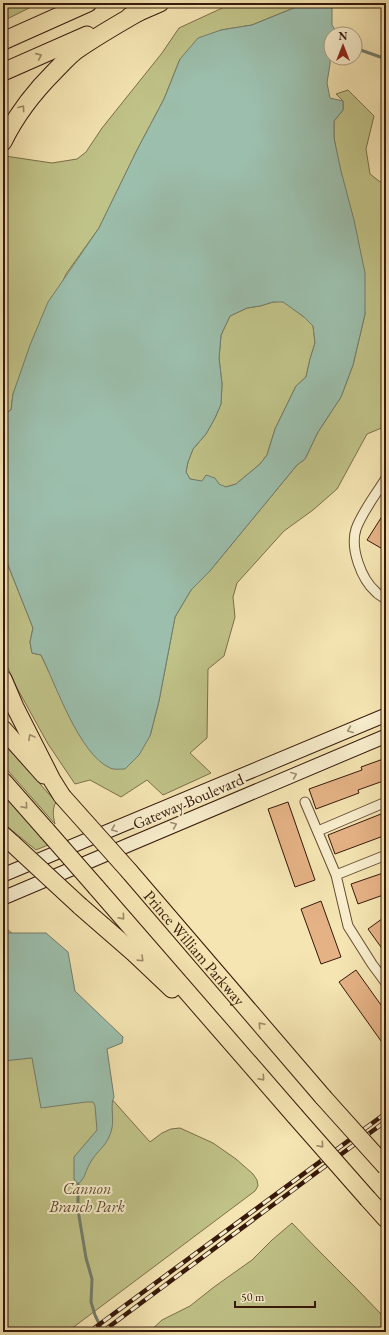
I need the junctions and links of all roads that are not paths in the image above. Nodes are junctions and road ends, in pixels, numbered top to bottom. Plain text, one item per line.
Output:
1 (88, 3) edge
2 (160, 3) edge
3 (140, 12) junction
4 (3, 41) edge
5 (3, 72) edge
6 (3, 142) edge
7 (386, 478) edge
8 (386, 599) edge
9 (3, 679) edge
10 (386, 715) edge
11 (3, 729) edge
12 (386, 736) edge
13 (3, 781) edge
14 (62, 796) junction
15 (305, 802) dead end
16 (386, 802) edge
17 (318, 831) junction
18 (8, 839) edge
19 (386, 855) edge
20 (3, 875) edge
21 (336, 875) junction
22 (3, 898) edge
23 (386, 983) edge
24 (246, 1060) junction
25 (386, 1167) edge
26 (386, 1219) edge

1 - 4 highway
2 - 3 highway
5 -> 3 highway
6 -> 3 highway
7 - 8 street
14 -> 9 highway
10 -> 20 street, Gateway Boulevard
11 - 14 highway, Prince William Parkway
22 -> 12 street, Gateway Boulevard
13 -> 24 highway, bridge
25 -> 14 highway, Prince William Parkway, bridge
15 - 17 street
16 - 17 street
17 - 21 street
18 -> 24 highway, bridge
19 - 21 street
21 - 23 street
24 -> 26 highway, bridge

